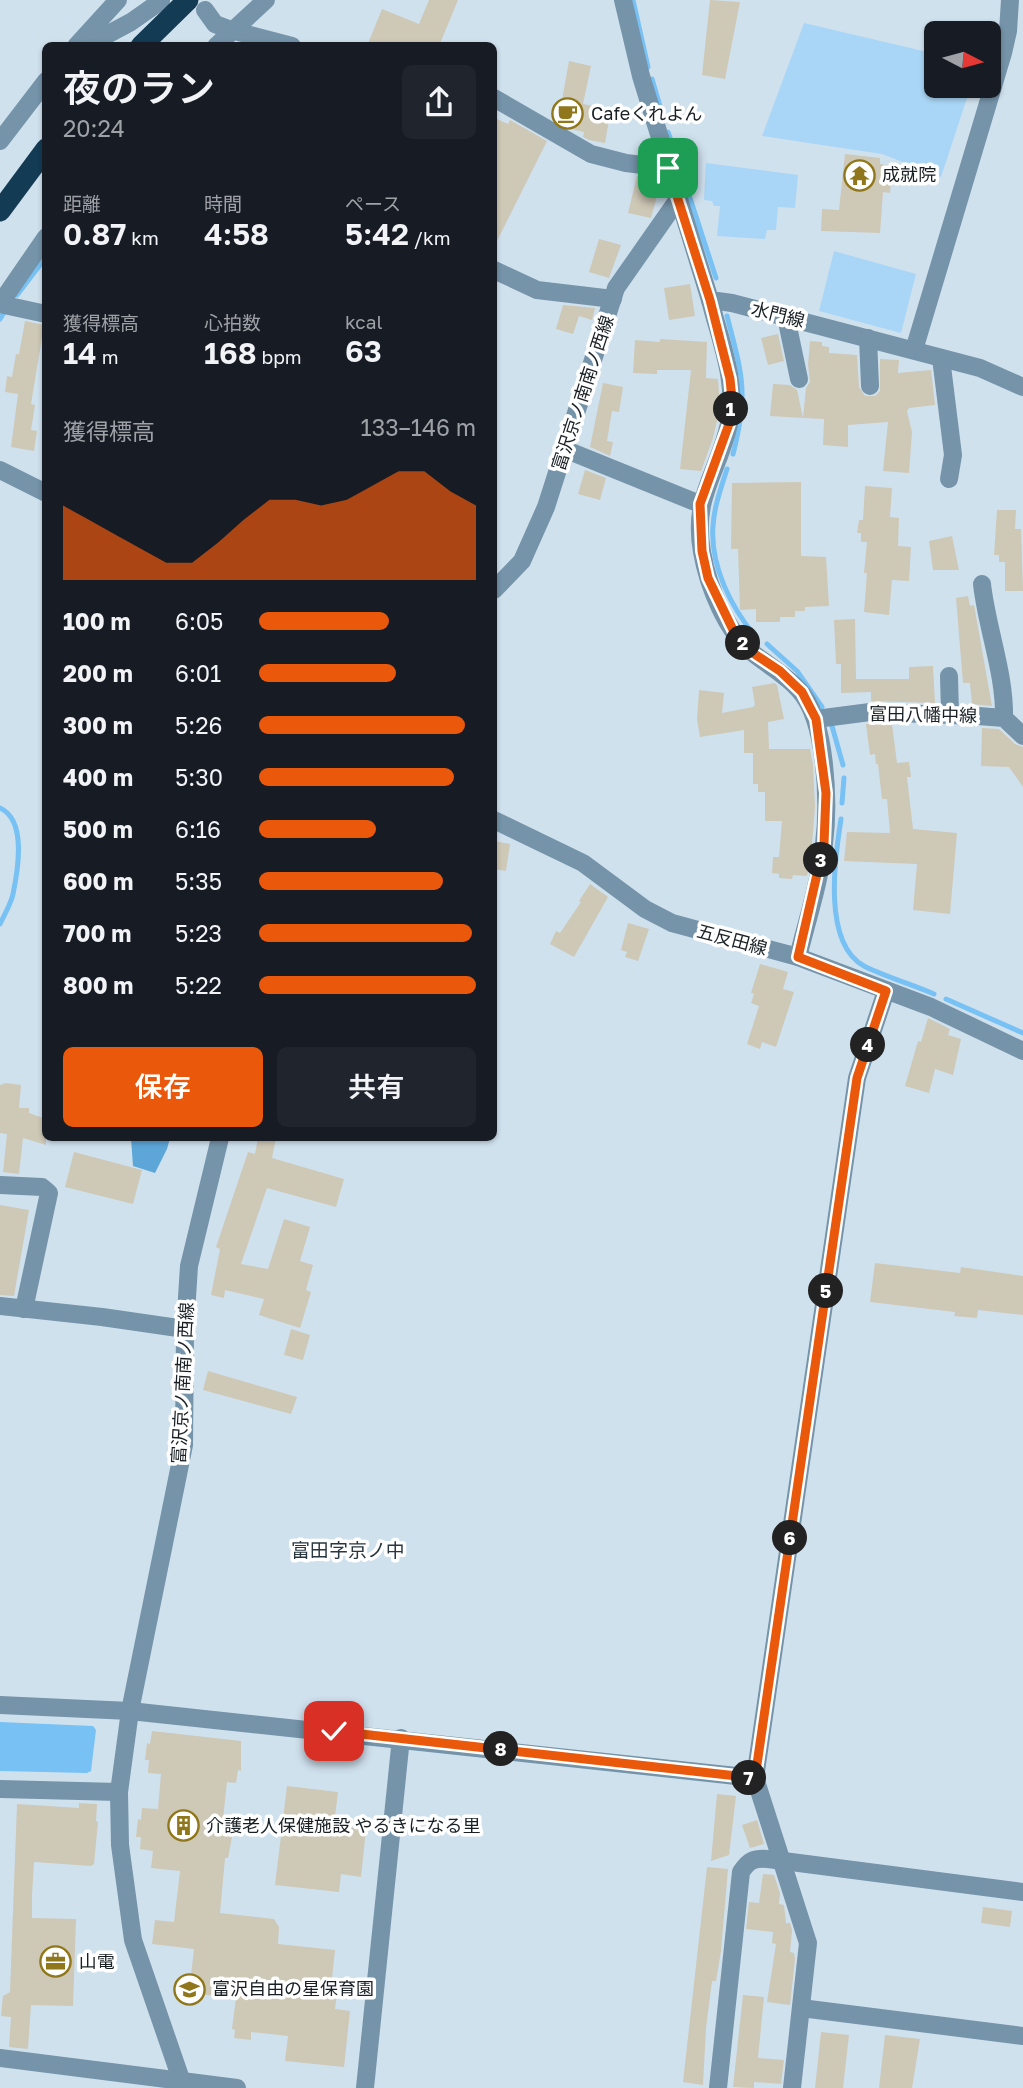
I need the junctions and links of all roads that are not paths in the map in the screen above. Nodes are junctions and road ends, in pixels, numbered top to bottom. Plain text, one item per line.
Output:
1 (118, 0) edge
2 (266, 0) edge
3 (623, 0) edge
4 (1010, 0) edge
5 (161, 1) edge
6 (197, 5) edge
7 (230, 30) junction
8 (80, 42) edge
9 (94, 42) edge
10 (146, 42) edge
11 (220, 42) edge
12 (276, 42) edge
13 (42, 86) edge
14 (497, 100) edge
15 (0, 141) edge
16 (42, 154) edge
17 (668, 168) junction
18 (679, 198) junction
19 (0, 211) edge
20 (42, 243) edge
21 (497, 271) edge
22 (612, 299) junction
23 (710, 300) junction
24 (0, 304) edge
25 (42, 313) edge
26 (786, 317) junction
27 (868, 338) junction
28 (914, 350) junction
29 (941, 358) junction
30 (799, 379) dead end
31 (870, 386) dead end
32 (1023, 387) edge
33 (564, 449) junction
34 (0, 470) edge
35 (949, 479) dead end
36 (42, 491) edge
37 (700, 504) junction
38 (982, 584) dead end
39 (497, 587) edge
40 (950, 676) dead end
41 (950, 713) junction
42 (1004, 718) junction
43 (816, 719) junction
44 (1023, 736) edge
45 (497, 821) edge
46 (798, 957) junction
47 (886, 991) junction
48 (1023, 1051) edge
49 (219, 1141) edge
50 (0, 1185) edge
51 (0, 1306) edge
52 (24, 1309) junction
53 (185, 1329) junction
54 (0, 1705) edge
55 (130, 1711) junction
56 (401, 1738) junction
57 (755, 1778) junction
58 (0, 1789) edge
59 (119, 1793) junction
60 (784, 1861) junction
61 (1023, 1892) edge
62 (801, 2008) junction
63 (1023, 2036) edge
64 (0, 2058) edge
65 (183, 2085) edge
66 (237, 2088) edge
67 (365, 2088) edge
68 (718, 2088) edge
69 (792, 2088) edge

1 - 8 street
2 - 7 street
3 - 17 street
4 - 28 street
5 - 9 street
6 - 7 street
6 - 10 highway
7 - 11 street
7 - 12 street
13 - 15 street
14 - 17 street
16 - 19 highway
17 - 18 street
18 - 22 street, 富沢京ノ南南ノ西線
18 - 23 street
20 - 24 street
21 - 22 street
22 - 33 street, 富沢京ノ南南ノ西線
23 - 26 street, 水門線
23 - 37 street
24 - 25 street
26 - 27 street, 水門線
26 - 30 street
27 - 28 street, 水門線
27 - 31 street
28 - 29 street, 水門線
29 - 32 street, 水門線
29 - 35 street
33 - 37 street
33 - 39 street, 富沢京ノ南南ノ西線
34 - 36 street
37 - 43 street
38 - 42 street
40 - 41 street
41 - 42 street, 富田八幡中線
41 - 43 street, 富田八幡中線
42 - 44 street
43 - 46 street
45 - 46 street, 五反田線
46 - 47 street, 五反田線
47 - 48 street, 五反田線
47 - 57 street
49 - 53 street, 富沢京ノ南南ノ西線
50 - 52 street
51 - 52 street
52 - 53 street
53 - 55 street, 富沢京ノ南南ノ西線
54 - 55 street
55 - 56 street
55 - 59 street, 富沢京ノ南南ノ西線
56 - 57 street
56 - 67 street
57 - 60 street
58 - 59 street
59 - 65 street, 富沢京ノ南南ノ西線
60 - 61 street
60 - 62 street
60 - 68 street
62 - 63 street
62 - 69 street
64 - 65 street
65 - 66 street

